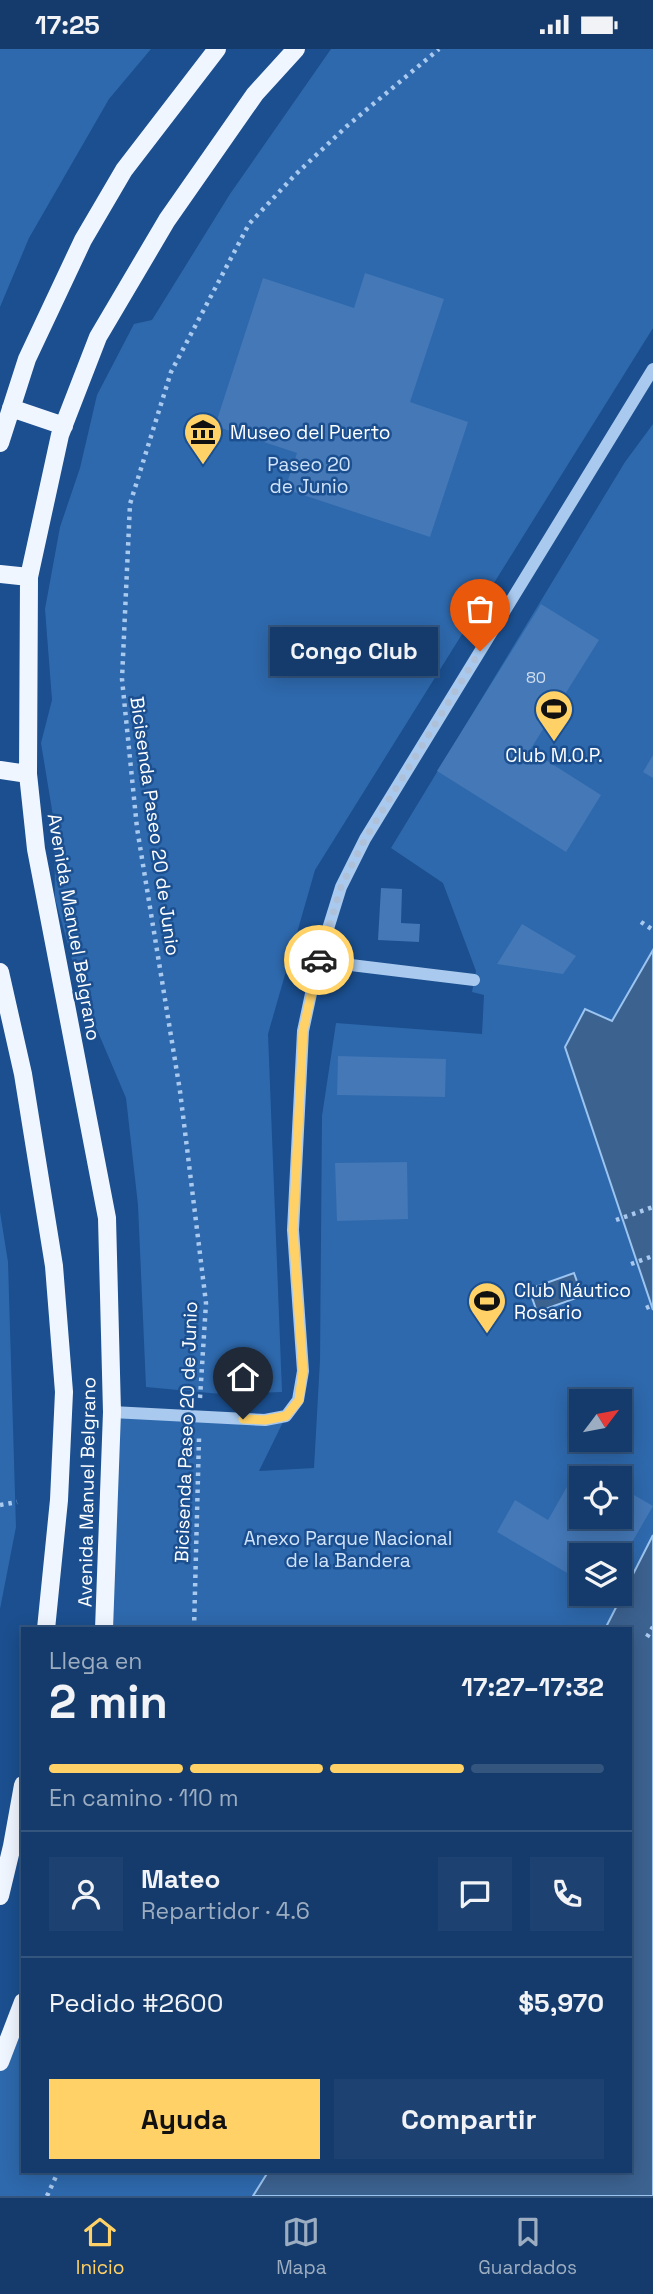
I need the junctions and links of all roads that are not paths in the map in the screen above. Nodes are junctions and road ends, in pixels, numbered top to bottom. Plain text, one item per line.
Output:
1 (217, 49) edge
2 (296, 49) edge
3 (653, 369) edge
4 (11, 408) junction
5 (64, 426) junction
6 (0, 443) edge
7 (0, 574) edge
8 (29, 577) junction
9 (0, 770) edge
10 (28, 774) junction
11 (318, 961) junction
12 (0, 972) edge
13 (474, 980) dead end
14 (112, 1412) junction
15 (46, 1627) edge
16 (104, 1627) edge
17 (21, 1795) edge
18 (0, 1896) edge
19 (21, 2007) edge
20 (0, 2062) edge

1 - 4 main road
2 - 5 main road, Avenida Manuel Belgrano
3 - 11 street
4 - 5 main road
4 - 6 main road
5 - 8 main road, Avenida Manuel Belgrano
7 - 8 main road
8 - 10 main road, Avenida Manuel Belgrano
9 - 10 main road
10 - 14 main road, Avenida Manuel Belgrano
11 - 13 street
11 - 14 street
12 - 15 main road, Avenida Manuel Belgrano
14 - 16 main road, Avenida Manuel Belgrano
17 - 18 main road
19 - 20 main road

